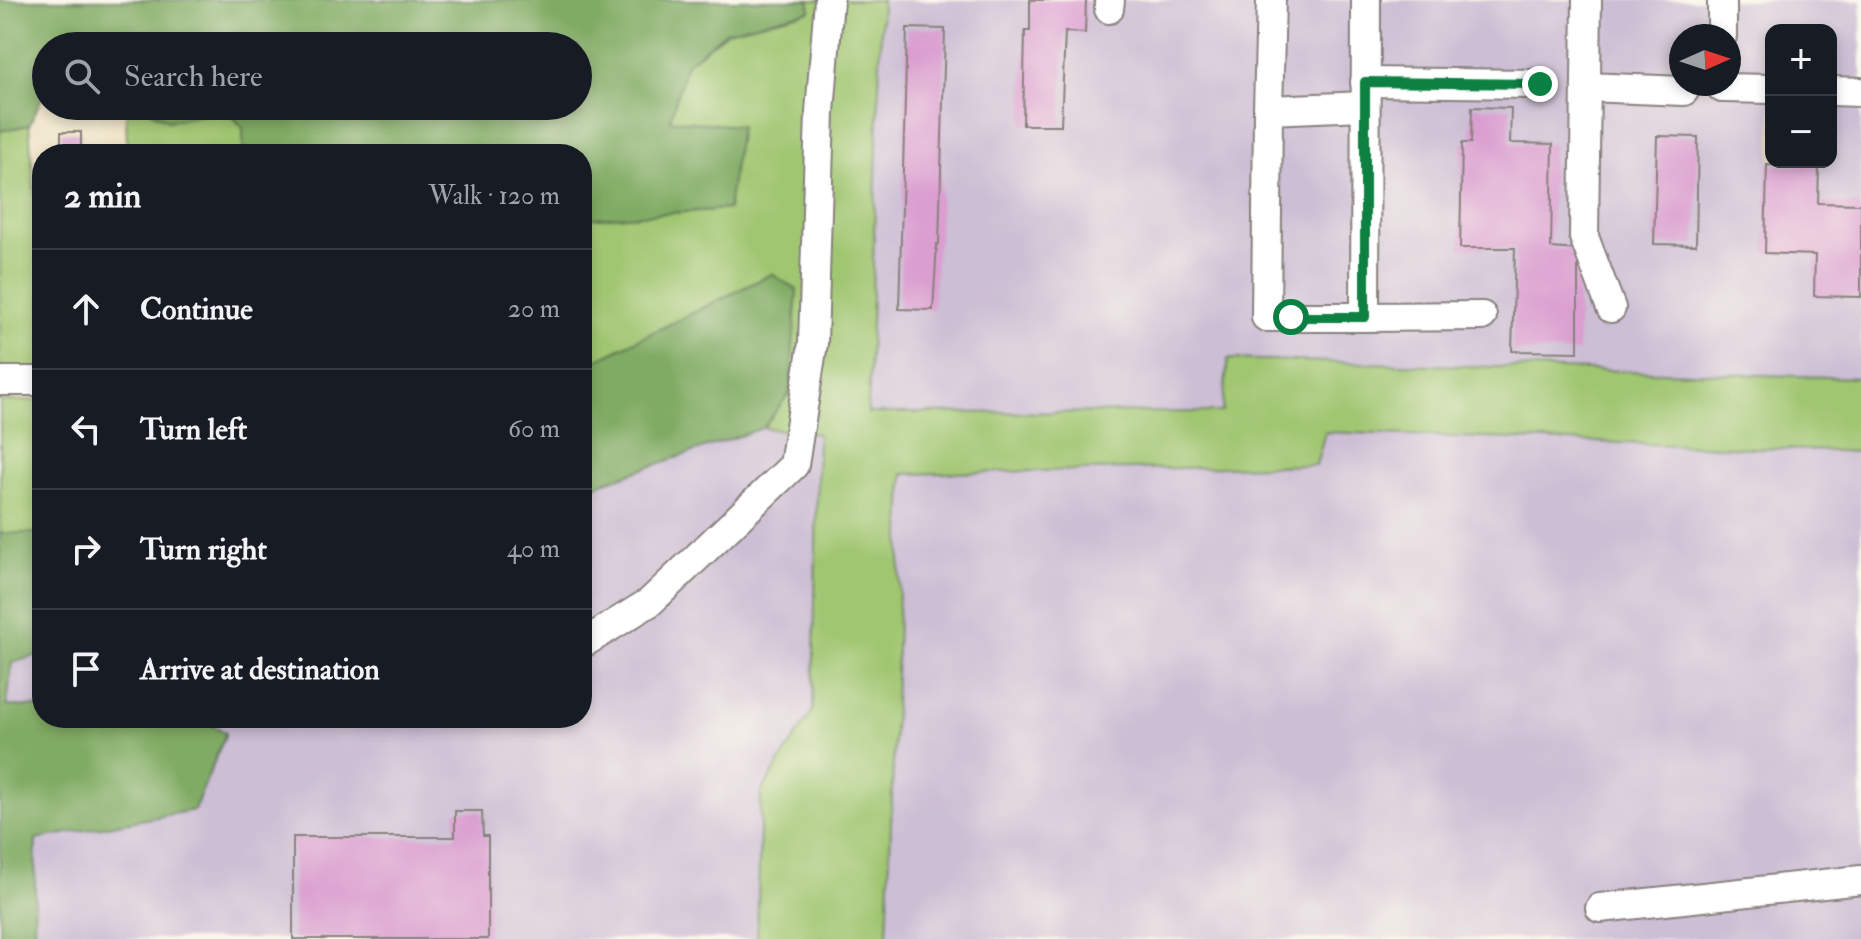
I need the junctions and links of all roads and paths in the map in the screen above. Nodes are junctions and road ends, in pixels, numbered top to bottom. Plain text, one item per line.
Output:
1 (829, 0) edge
2 (1271, 0) edge
3 (1366, 0) edge
4 (1587, 0) edge
5 (1722, 0) edge
6 (1722, 24) edge
7 (1540, 84) dead end
8 (1586, 87) junction
9 (1741, 88) edge
10 (1765, 89) edge
11 (1669, 90) edge
12 (1837, 91) edge
13 (1861, 92) edge
14 (1365, 94) junction
15 (1268, 110) junction
16 (1611, 308) dead end
17 (1482, 316) dead end
18 (1365, 317) junction
19 (0, 381) edge
20 (32, 381) edge
21 (592, 638) edge
22 (1861, 880) edge
23 (1600, 908) dead end

1 - 21 street
2 - 15 street
3 - 14 street
4 - 8 street
5 - 6 street
7 - 14 street
8 - 11 street
8 - 16 street
9 - 10 street
12 - 13 street
14 - 15 street
14 - 18 street
15 - 18 street
17 - 18 street
19 - 20 street
22 - 23 street

